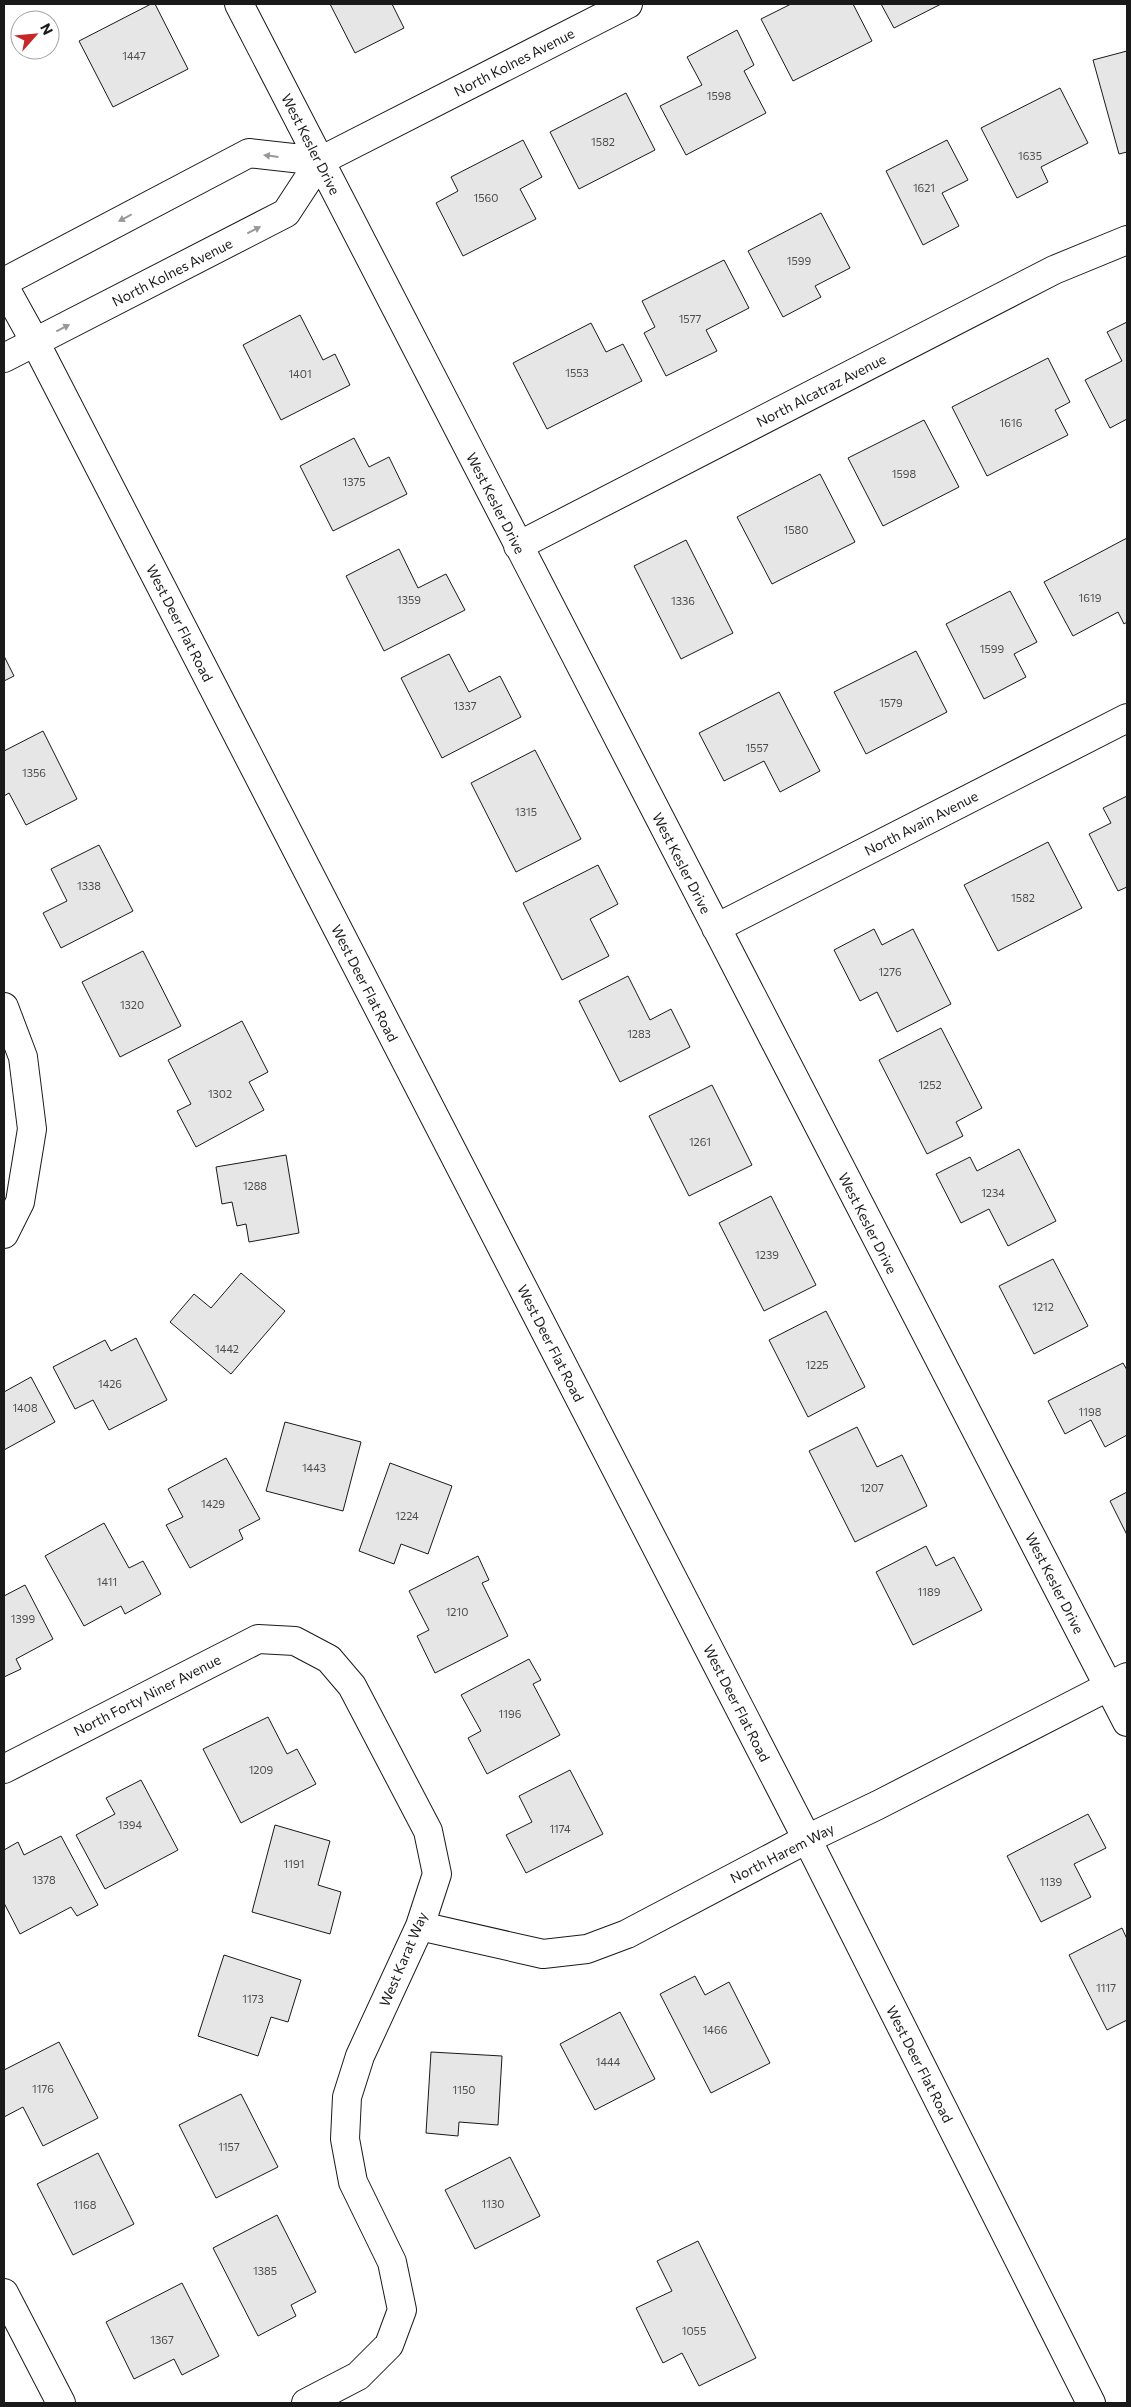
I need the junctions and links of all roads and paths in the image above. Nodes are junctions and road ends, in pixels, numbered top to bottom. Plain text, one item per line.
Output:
1 (239, 4) edge
2 (628, 4) edge
3 (320, 162) junction
4 (1127, 240) edge
5 (4, 282) edge
6 (4, 286) edge
7 (35, 342) junction
8 (4, 358) edge
9 (518, 546) junction
10 (1127, 718) edge
11 (716, 928) junction
12 (4, 1007) edge
13 (4, 1234) edge
14 (296, 1641) joint
15 (1118, 1682) edge
16 (1127, 1722) edge
17 (4, 1769) edge
18 (807, 1839) junction
19 (420, 1926) junction
20 (4, 2293) edge
21 (61, 2403) edge
22 (306, 2403) edge
23 (1091, 2403) edge

1 - 3 street, West Kesler Drive
2 - 3 street, North Kolnes Avenue
3 -> 5 street
7 -> 3 street, North Kolnes Avenue
3 - 9 street, West Kesler Drive
4 - 9 street, North Alcatraz Avenue
6 - 7 street, West Deer Flat Road
7 - 8 street, North Kolnes Avenue
7 - 18 street, West Deer Flat Road
9 - 11 street, West Kesler Drive
10 - 11 street, North Avain Avenue
11 - 15 street, West Kesler Drive
12 - 13 street
14 - 17 street, North Forty Niner Avenue
14 - 19 street, West Karat Way
15 - 16 street, West Kesler Drive
15 - 18 street, North Harem Way
18 - 19 street, North Harem Way
18 - 23 street, West Deer Flat Road
19 - 22 street, West Karat Way
20 - 21 street

